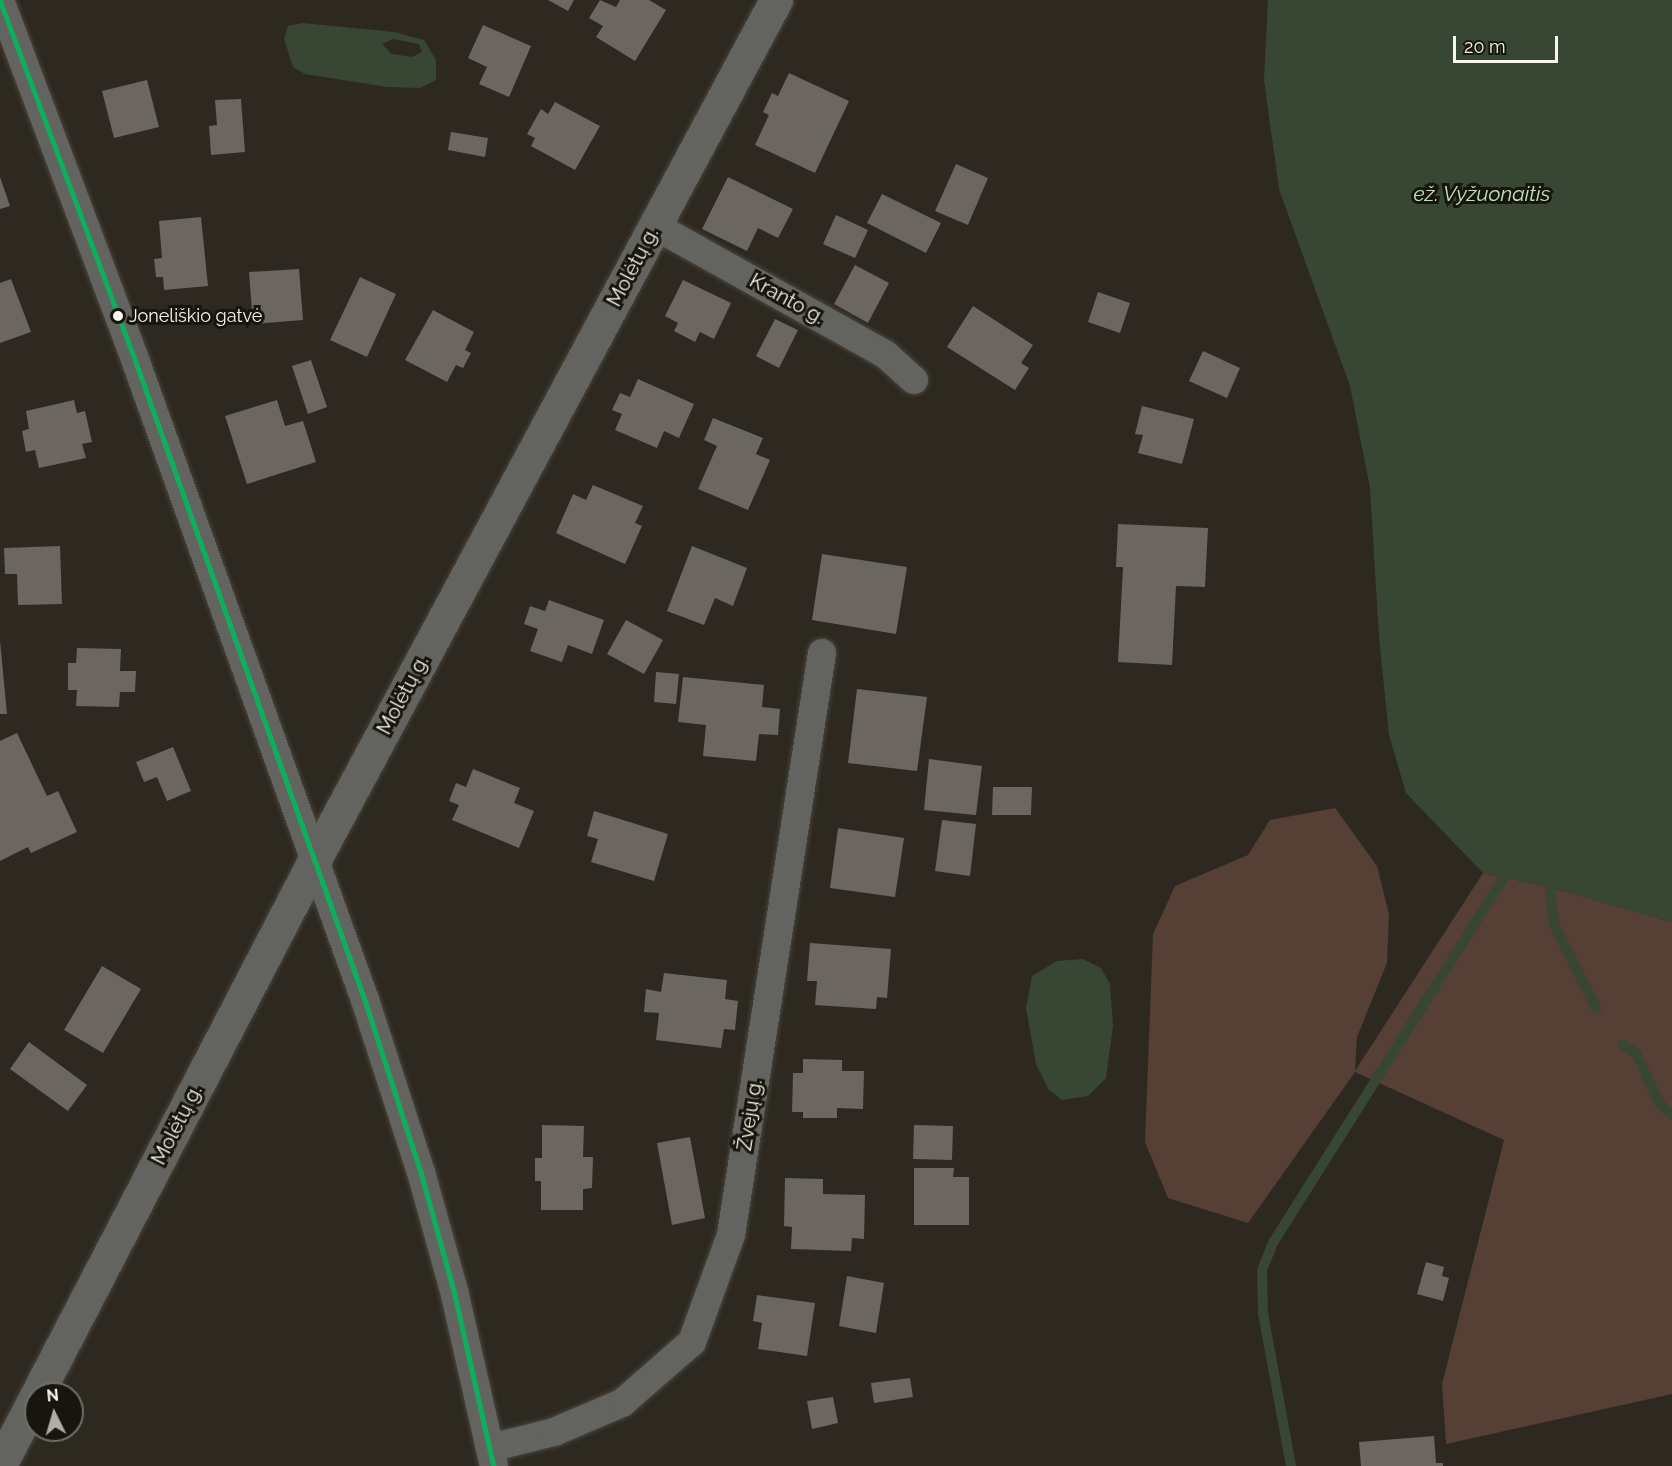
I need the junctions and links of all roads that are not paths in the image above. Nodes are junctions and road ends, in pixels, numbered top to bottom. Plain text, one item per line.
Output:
1 (0, 0) edge
2 (776, 0) edge
3 (655, 226) junction
4 (914, 380) dead end
5 (822, 653) dead end
6 (315, 859) junction
7 (43, 1382) edge
8 (24, 1418) edge
9 (492, 1457) edge
10 (0, 1465) edge

1 - 6 street
2 - 3 street, Molėtų g.
3 - 4 street, Kranto g.
3 - 6 street, Molėtų g.
5 - 9 street, Žvejų g.
6 - 7 street, Molėtų g.
6 - 9 street
8 - 10 street, Molėtų g.

